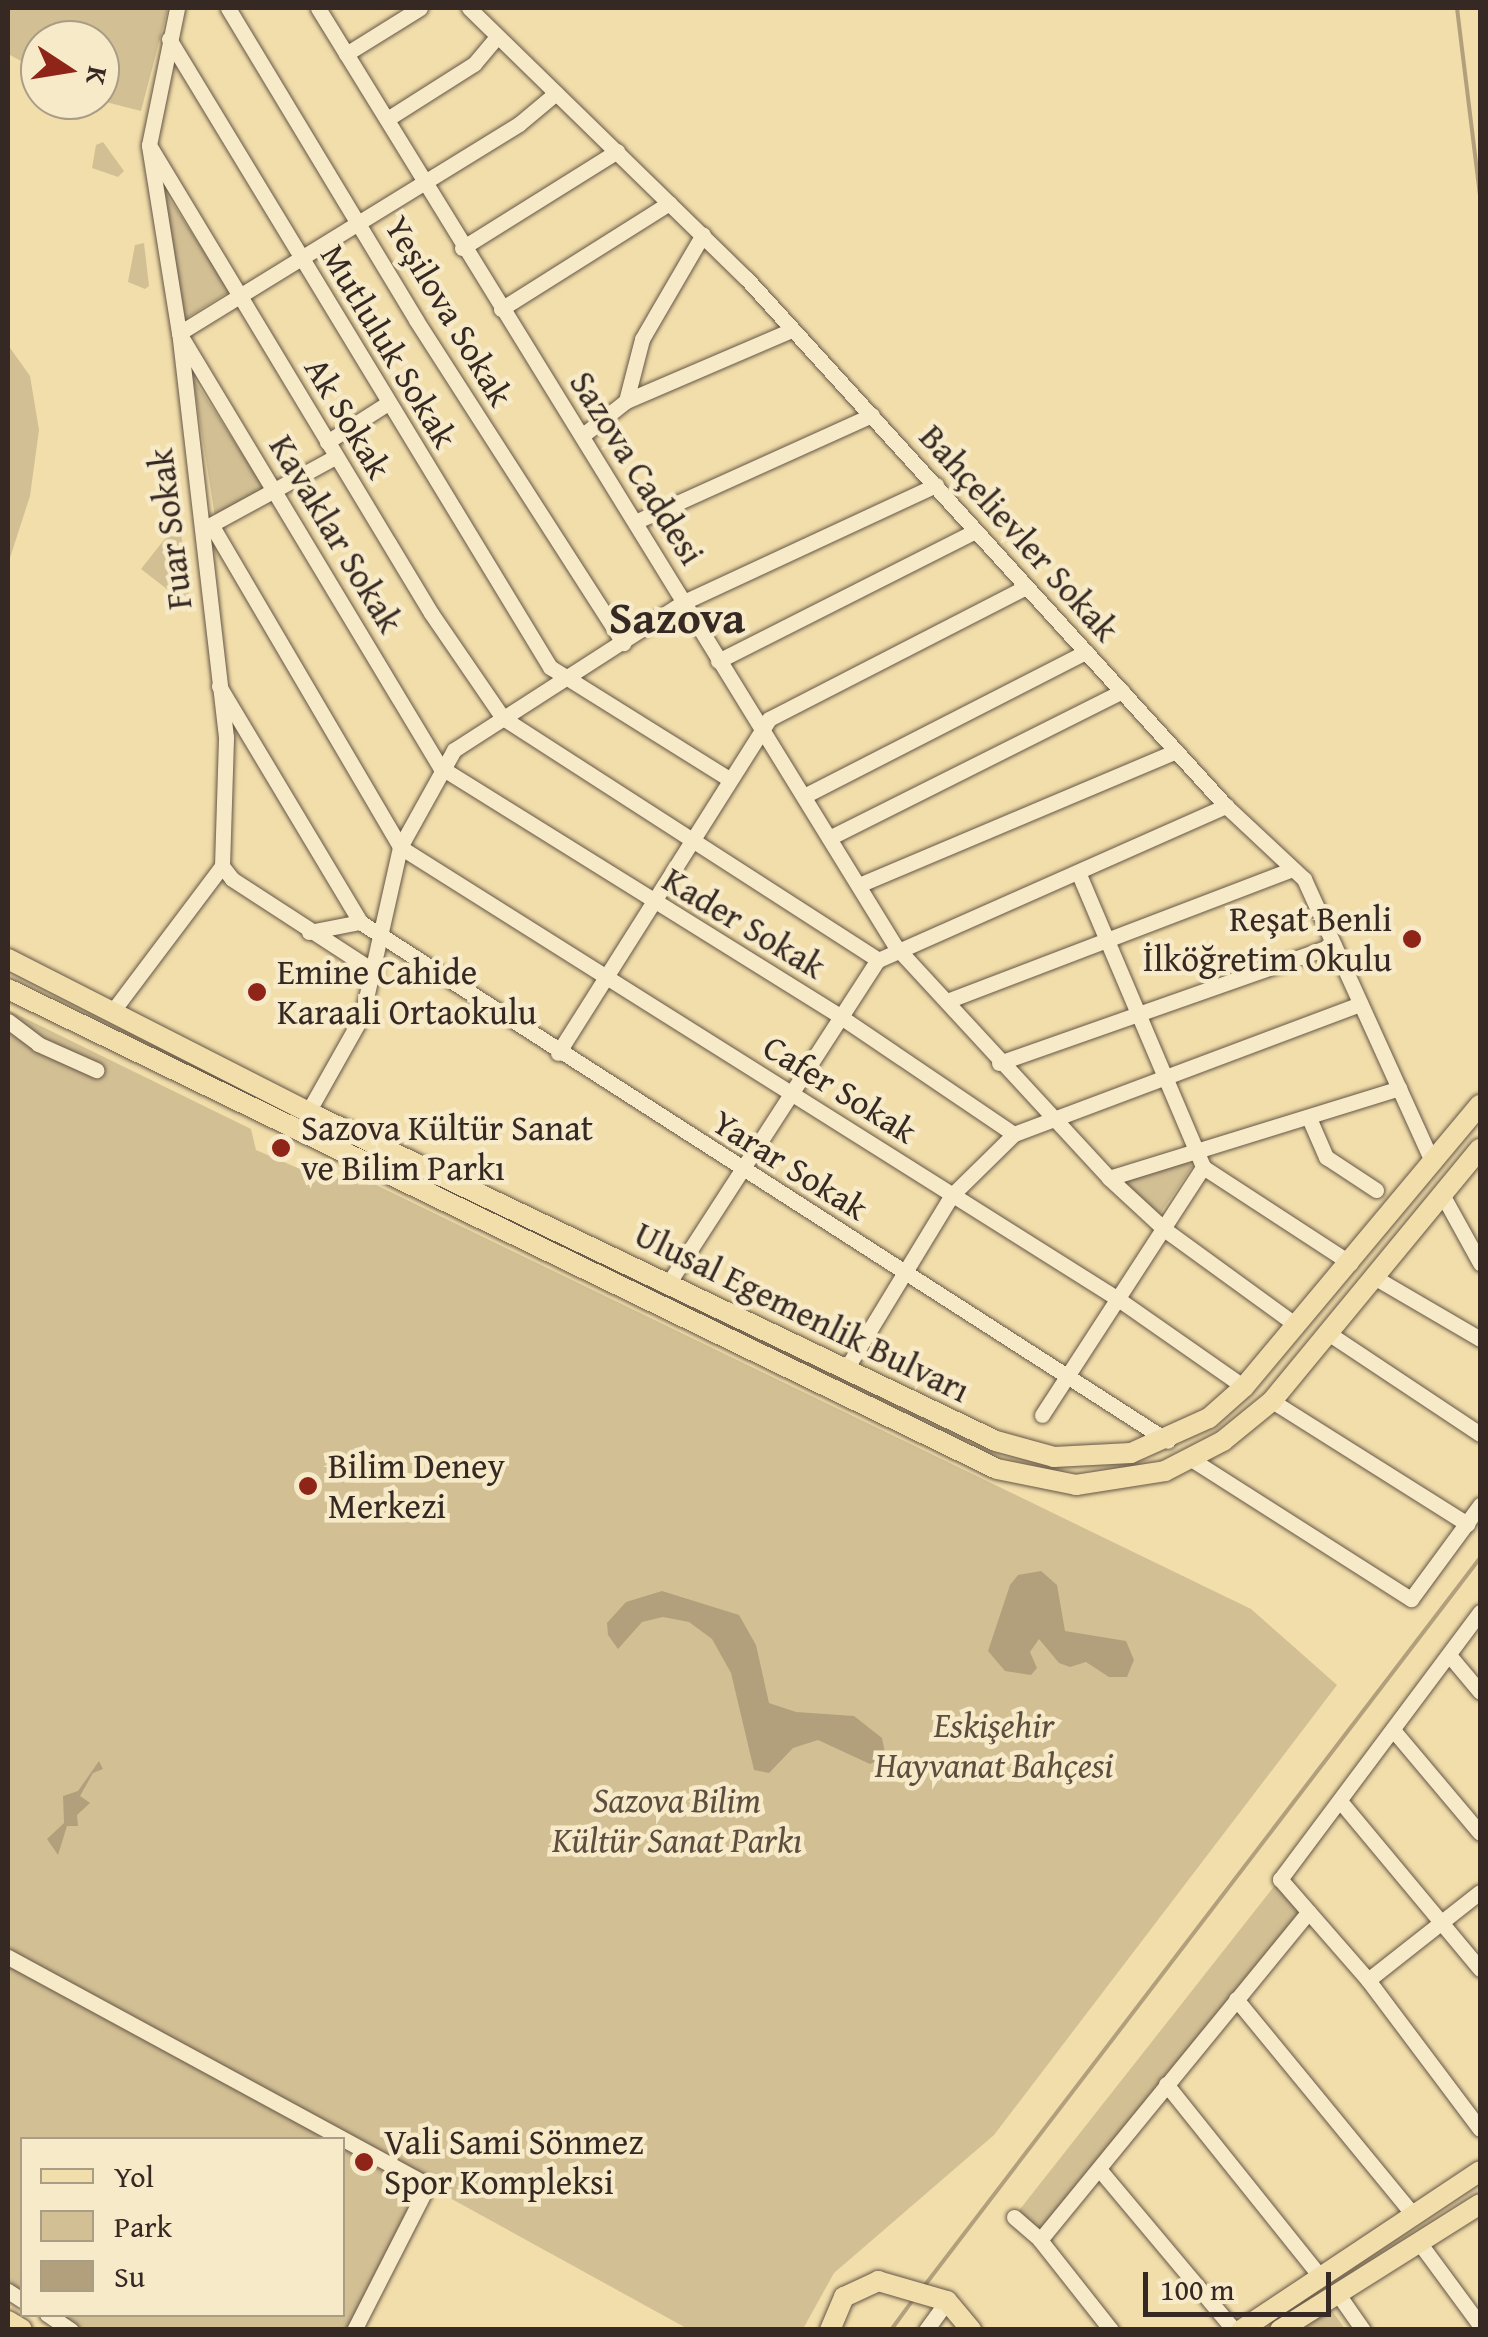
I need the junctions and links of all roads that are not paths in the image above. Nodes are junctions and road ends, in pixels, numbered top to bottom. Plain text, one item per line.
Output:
1 (177, 8) edge
2 (228, 8) edge
3 (318, 8) edge
4 (420, 8) edge
5 (469, 8) edge
6 (496, 38) junction
7 (169, 39) junction
8 (346, 54) junction
9 (556, 93) junction
10 (387, 119) junction
11 (149, 144) junction
12 (616, 151) junction
13 (424, 183) junction
14 (668, 203) junction
15 (359, 220) junction
16 (703, 234) junction
17 (462, 248) junction
18 (301, 256) junction
19 (242, 295) junction
20 (501, 309) junction
21 (792, 330) junction
22 (179, 333) junction
23 (388, 402) junction
24 (626, 402) junction
25 (872, 415) junction
26 (584, 434) junction
27 (331, 449) junction
28 (936, 485) junction
29 (275, 492) junction
30 (635, 522) junction
31 (206, 528) junction
32 (975, 531) junction
33 (1026, 586) junction
34 (684, 602) junction
35 (623, 642) junction
36 (1086, 652) junction
37 (718, 662) junction
38 (565, 676) junction
39 (219, 686) junction
40 (1122, 691) junction
41 (503, 718) junction
42 (763, 729) junction
43 (1176, 751) junction
44 (440, 768) junction
45 (729, 780) junction
46 (804, 796) junction
47 (1226, 806) junction
48 (691, 838) junction
49 (829, 838) junction
50 (400, 848) junction
51 (222, 866) junction
52 (1290, 870) junction
53 (1078, 872) junction
54 (859, 885) junction
55 (652, 903) junction
56 (360, 922) junction
57 (310, 932) junction
58 (381, 938) junction
59 (1108, 941) junction
60 (1334, 945) junction
61 (896, 947) junction
62 (8, 959) edge
63 (878, 960) junction
64 (375, 972) junction
65 (606, 976) junction
66 (8, 990) edge
67 (947, 1000) junction
68 (1360, 1004) junction
69 (112, 1012) junction
70 (1139, 1012) junction
71 (838, 1015) junction
72 (8, 1022) edge
73 (558, 1053) junction
74 (999, 1063) junction
75 (96, 1070) dead end
76 (1168, 1076) junction
77 (1398, 1088) junction
78 (790, 1093) junction
79 (1480, 1105) edge
80 (308, 1112) junction
81 (1050, 1118) junction
82 (1309, 1118) junction
83 (1014, 1134) junction
84 (1480, 1148) edge
85 (1200, 1159) junction
86 (1433, 1163) junction
87 (742, 1171) junction
88 (1109, 1178) junction
89 (1376, 1190) dead end
90 (952, 1195) junction
91 (1442, 1196) junction
92 (1164, 1229) junction
93 (1350, 1263) junction
94 (1480, 1263) edge
95 (907, 1274) junction
96 (1374, 1276) junction
97 (668, 1284) junction
98 (1118, 1300) junction
99 (1296, 1326) junction
100 (1328, 1332) junction
101 (1480, 1339) edge
102 (846, 1369) junction
103 (1068, 1374) junction
104 (1244, 1387) junction
105 (1272, 1401) junction
106 (1042, 1414) dead end
107 (1480, 1434) edge
108 (1168, 1442) junction
109 (1191, 1459) junction
110 (1480, 1504) edge
111 (1467, 1524) junction
112 (1480, 1612) edge
113 (1449, 1655) junction
114 (1480, 1692) edge
115 (1394, 1731) junction
116 (1340, 1800) junction
117 (1480, 1833) edge
118 (1480, 1892) edge
119 (1308, 1912) junction
120 (1442, 1921) junction
121 (8, 1957) edge
122 (1480, 1968) edge
123 (1368, 1980) junction
124 (1236, 1999) junction
125 (1166, 2084) junction
126 (1480, 2128) edge
127 (338, 2137) edge
128 (345, 2141) edge
129 (1099, 2168) junction
130 (1480, 2171) edge
131 (1480, 2204) edge
132 (1412, 2214) junction
133 (1014, 2217) dead end
134 (1040, 2240) junction
135 (1421, 2245) junction
136 (1318, 2274) junction
137 (1340, 2297) junction
138 (947, 2301) junction
139 (8, 2322) edge
140 (1480, 2325) edge
141 (20, 2330) edge
142 (354, 2330) edge
143 (830, 2330) edge
144 (926, 2330) edge
145 (970, 2330) edge
146 (1111, 2330) edge
147 (1237, 2330) edge
148 (1280, 2330) edge
149 (1363, 2330) edge

1 - 7 street, Fuar Sokak
2 - 15 street, Yeşilova Sokak
3 - 8 street, Sazova Caddesi
4 - 8 street
5 - 6 street, Bahçelievler Sokak
6 - 9 street, Bahçelievler Sokak
6 - 10 street
7 - 11 street, Fuar Sokak
7 - 18 street, Mutluluk Sokak
8 - 10 street, Sazova Caddesi
9 - 12 street, Bahçelievler Sokak
9 - 13 street
10 - 13 street, Sazova Caddesi
11 - 19 street, Ak Sokak
11 - 22 street, Fuar Sokak
12 - 14 street, Bahçelievler Sokak
12 - 17 street
13 - 15 street
13 - 17 street, Sazova Caddesi
14 - 16 street, Bahçelievler Sokak
14 - 20 street
15 - 18 street
15 - 35 street, Yeşilova Sokak
16 - 21 street, Bahçelievler Sokak
16 - 24 street
17 - 20 street, Sazova Caddesi
18 - 19 street
18 - 23 street, Mutluluk Sokak
19 - 22 street
19 - 27 street, Ak Sokak
20 - 26 street, Sazova Caddesi
21 - 24 street
21 - 25 street, Bahçelievler Sokak
22 - 29 street, Kavaklar Sokak
22 - 31 street, Fuar Sokak
23 - 27 street
23 - 38 street, Mutluluk Sokak
24 - 26 street
25 - 28 street, Bahçelievler Sokak
25 - 30 street
26 - 30 street, Sazova Caddesi
27 - 29 street
27 - 41 street, Ak Sokak
28 - 32 street, Bahçelievler Sokak
28 - 34 street
29 - 31 street
29 - 44 street, Kavaklar Sokak
30 - 34 street, Sazova Caddesi
31 - 39 street, Fuar Sokak
31 - 50 street
32 - 33 street, Bahçelievler Sokak
32 - 37 street
33 - 36 street, Bahçelievler Sokak
33 - 42 street
34 - 35 street
34 - 37 street, Sazova Caddesi
35 - 38 street
36 - 40 street, Bahçelievler Sokak
36 - 46 street
37 - 42 street, Sazova Caddesi
38 - 41 street
38 - 45 street, Mutluluk Sokak
39 - 51 street, Fuar Sokak
39 - 56 street
40 - 43 street, Bahçelievler Sokak
40 - 49 street
41 - 44 street
41 - 48 street
42 - 45 street
42 - 46 street, Sazova Caddesi
43 - 47 street, Bahçelievler Sokak
43 - 54 street
44 - 50 street
44 - 55 street, Kader Sokak
45 - 48 street
46 - 49 street, Sazova Caddesi
47 - 52 street, Bahçelievler Sokak
47 - 53 street
48 - 55 street
48 - 63 street
49 - 54 street, Sazova Caddesi
50 - 58 street
50 - 65 street, Cafer Sokak
51 - 57 street
51 - 69 street
52 - 59 street
52 - 60 street, Bahçelievler Sokak
53 - 59 street
53 - 61 street
54 - 61 street, Sazova Caddesi
55 - 65 street
55 - 71 street, Kader Sokak
56 - 57 street
56 - 58 street, Yarar Sokak
57 - 64 street
58 - 64 street
58 - 73 street, Yarar Sokak
59 - 67 street
59 - 70 street
60 - 68 street, Bahçelievler Sokak
60 - 70 street
61 - 63 street
61 - 67 street, Sazova Caddesi
62 - 69 main road, Ulusal Egemenlik Bulvarı
63 - 71 street
64 - 80 street
65 - 73 street
65 - 78 street, Cafer Sokak
66 - 109 main road, Ulusal Egemenlik Bulvarı
67 - 74 street, Sazova Caddesi
68 - 76 street
68 - 77 street, Bahçelievler Sokak
69 - 80 main road, Ulusal Egemenlik Bulvarı
70 - 74 street
70 - 76 street
71 - 78 street
71 - 83 street, Kader Sokak
72 - 75 street
73 - 87 street, Yarar Sokak
74 - 81 street, Sazova Caddesi
76 - 81 street
76 - 85 street
77 - 82 street
77 - 86 street, Bahçelievler Sokak
78 - 87 street
78 - 90 street, Cafer Sokak
79 - 86 main road, Ulusal Egemenlik Bulvarı
80 - 97 main road, Ulusal Egemenlik Bulvarı
81 - 83 street
81 - 88 street, Sazova Caddesi
82 - 85 street
82 - 89 street
83 - 90 street
84 - 91 main road, Ulusal Egemenlik Bulvarı
85 - 88 street
85 - 92 street
85 - 93 street
86 - 91 main road
86 - 93 main road, Ulusal Egemenlik Bulvarı
87 - 95 street, Yarar Sokak
87 - 97 street
88 - 92 street, Sazova Caddesi
90 - 95 street
90 - 98 street, Cafer Sokak
91 - 94 street
91 - 96 main road, Ulusal Egemenlik Bulvarı
92 - 98 street
92 - 99 street, Sazova Caddesi
93 - 99 main road, Ulusal Egemenlik Bulvarı
95 - 102 street
95 - 103 street, Yarar Sokak
96 - 100 main road, Ulusal Egemenlik Bulvarı
96 - 101 street
97 - 102 main road, Ulusal Egemenlik Bulvarı
98 - 103 street
98 - 104 street, Cafer Sokak
99 - 104 main road, Ulusal Egemenlik Bulvarı
100 - 105 main road, Ulusal Egemenlik Bulvarı
100 - 107 street
102 - 108 main road, Ulusal Egemenlik Bulvarı
103 - 106 street
103 - 108 street, Yarar Sokak
104 - 108 main road, Ulusal Egemenlik Bulvarı
105 - 109 main road, Ulusal Egemenlik Bulvarı
105 - 111 street
109 - 111 street
110 - 111 street
112 - 113 street
113 - 114 street
113 - 115 street
115 - 116 street
115 - 117 street
116 - 119 street
116 - 120 street
118 - 120 street
119 - 123 street
119 - 124 street
120 - 122 street
120 - 123 street
121 - 127 street
123 - 126 street
124 - 125 street
124 - 132 street
125 - 129 street
125 - 136 street
128 - 142 street
129 - 134 street
129 - 147 street
130 - 132 main road
131 - 135 main road
132 - 136 main road
133 - 134 street
134 - 146 street
135 - 137 main road
135 - 140 street
136 - 147 main road
137 - 148 main road
137 - 149 street
138 - 143 main road
138 - 144 street
138 - 145 main road
139 - 141 highway

